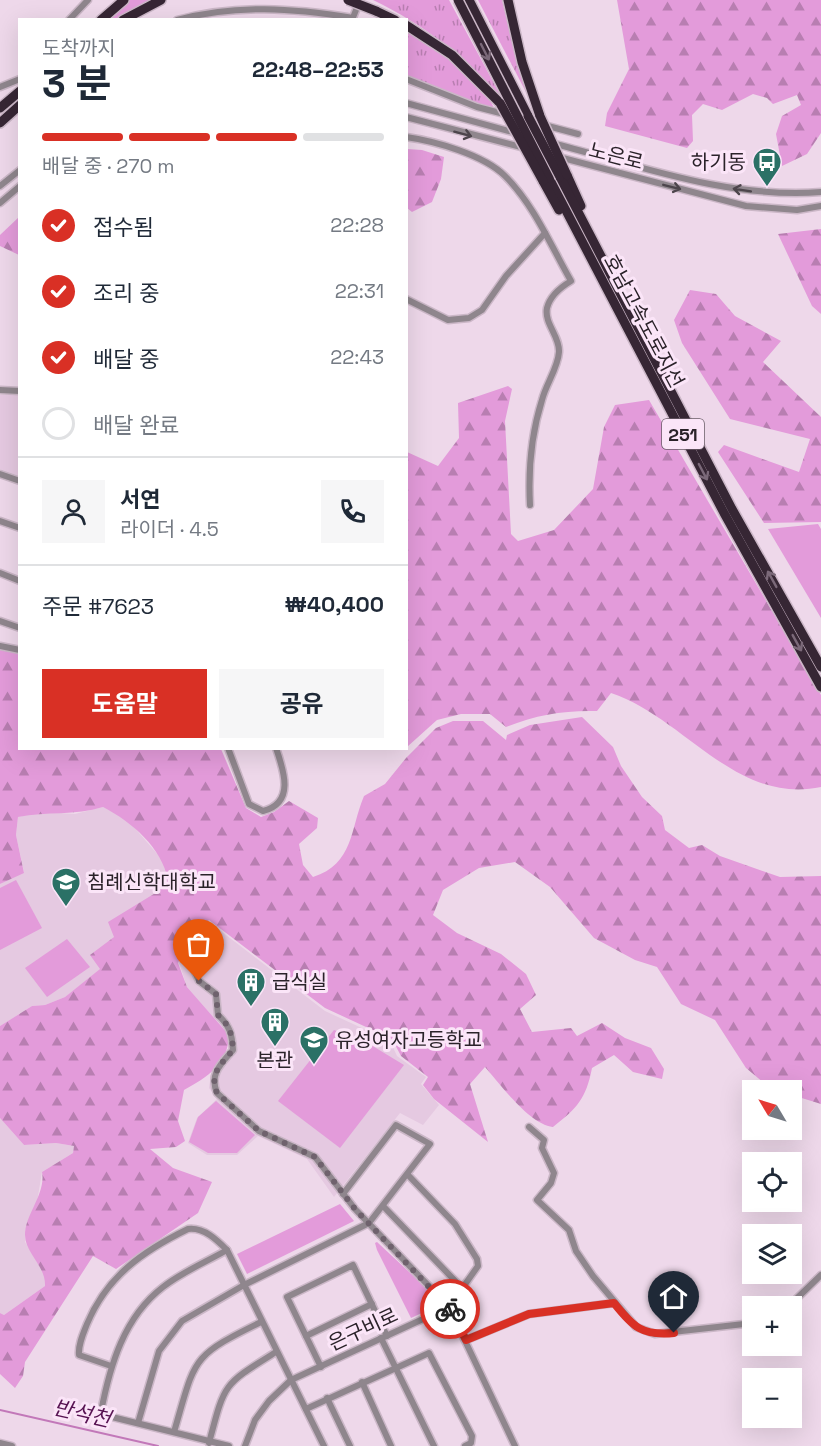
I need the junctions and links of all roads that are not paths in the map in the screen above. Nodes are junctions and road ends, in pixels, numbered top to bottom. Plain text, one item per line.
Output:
1 (88, 0) edge
2 (124, 0) edge
3 (161, 0) edge
4 (348, 0) edge
5 (360, 0) edge
6 (458, 0) edge
7 (469, 0) edge
8 (508, 0) edge
9 (71, 18) edge
10 (103, 18) edge
11 (127, 18) edge
12 (188, 18) edge
13 (345, 18) edge
14 (352, 18) edge
15 (391, 18) edge
16 (408, 26) edge
17 (18, 80) edge
18 (408, 80) edge
19 (0, 87) edge
20 (18, 92) edge
21 (408, 104) edge
22 (18, 107) edge
23 (0, 108) edge
24 (408, 118) edge
25 (0, 123) edge
26 (550, 127) junction
27 (578, 134) dead end
28 (408, 137) edge
29 (547, 142) junction
30 (18, 172) edge
31 (555, 178) junction
32 (0, 186) edge
33 (18, 188) edge
34 (821, 192) edge
35 (0, 203) edge
36 (821, 206) edge
37 (545, 233) junction
38 (408, 300) edge
39 (644, 351) junction
40 (0, 390) edge
41 (18, 391) edge
42 (0, 474) edge
43 (18, 480) edge
44 (530, 505) dead end
45 (0, 520) edge
46 (18, 527) edge
47 (0, 573) edge
48 (18, 580) edge
49 (0, 621) edge
50 (18, 627) edge
51 (0, 646) edge
52 (18, 650) edge
53 (821, 667) edge
54 (821, 687) edge
55 (229, 750) edge
56 (277, 750) edge
57 (192, 965) dead end
58 (529, 1127) dead end
59 (408, 1175) junction
60 (344, 1194) junction
61 (384, 1207) junction
62 (369, 1223) junction
63 (227, 1250) junction
64 (821, 1275) edge
65 (244, 1285) junction
66 (461, 1287) junction
67 (799, 1296) edge
68 (614, 1303) junction
69 (372, 1304) junction
70 (449, 1307) junction
71 (261, 1322) junction
72 (742, 1324) edge
73 (306, 1336) junction
74 (384, 1337) junction
75 (466, 1340) junction
76 (276, 1352) junction
77 (111, 1366) junction
78 (321, 1367) junction
79 (396, 1367) junction
80 (291, 1380) junction
81 (362, 1382) junction
82 (327, 1398) junction
83 (306, 1409) junction
84 (138, 1423) junction
85 (174, 1432) junction
86 (0, 1443) edge
87 (208, 1443) junction
88 (12, 1446) edge
89 (229, 1446) edge
90 (245, 1446) edge
91 (324, 1446) edge
92 (350, 1446) edge
93 (392, 1446) edge
94 (435, 1446) edge
95 (465, 1446) edge
96 (515, 1446) edge

1 - 9 street
2 - 10 highway
3 - 11 highway
4 - 15 highway, bridge
5 - 14 street
6 -> 31 highway, 호남고속도로지선 / 251, bridge
7 - 31 highway, 호남고속도로지선 / 251, bridge
8 - 31 highway, bridge
12 - 13 street
16 - 31 highway, bridge
17 - 19 street
18 - 26 street
20 - 23 highway
21 - 29 street, 노은로
22 - 25 highway
24 -> 36 street, 노은로
26 - 27 street
26 - 29 street
28 - 37 street
34 -> 29 street, 노은로
30 - 32 street
31 - 39 highway, 호남고속도로지선 / 251
31 - 39 highway
33 - 35 street
37 - 38 street
37 - 44 street
53 -> 39 highway, 호남고속도로지선 / 251
39 -> 54 highway, 호남고속도로지선 / 251
40 - 41 street
42 - 43 street
45 - 46 street
47 - 48 street
49 - 50 street
51 - 52 street
55 - 56 street
57 - 60 street
58 - 68 street
59 - 60 street
59 - 61 street
59 - 66 street
60 - 62 street
61 - 62 street
61 - 66 street
62 - 65 street
62 - 70 street
63 - 65 street
63 - 77 street
63 - 77 street
64 - 67 street
65 - 71 street
65 - 84 street
66 - 70 street
68 - 72 street
68 - 75 street
69 - 73 street
69 - 73 street
69 - 74 street
70 - 74 street, 은구비로
70 - 75 street
71 - 76 street
71 - 85 street
73 - 78 street
74 - 78 street, 은구비로
74 - 79 street
75 - 96 street
76 - 80 street
76 - 87 street
77 - 84 street
78 - 80 street, 은구비로
79 - 81 street
79 - 94 street
79 - 95 street
80 - 83 street
80 - 90 street, 은구비로
81 - 82 street
81 - 93 street
82 - 83 street
82 - 92 street
83 - 91 street
84 - 85 street
85 - 87 street
86 - 88 street
87 - 89 street

